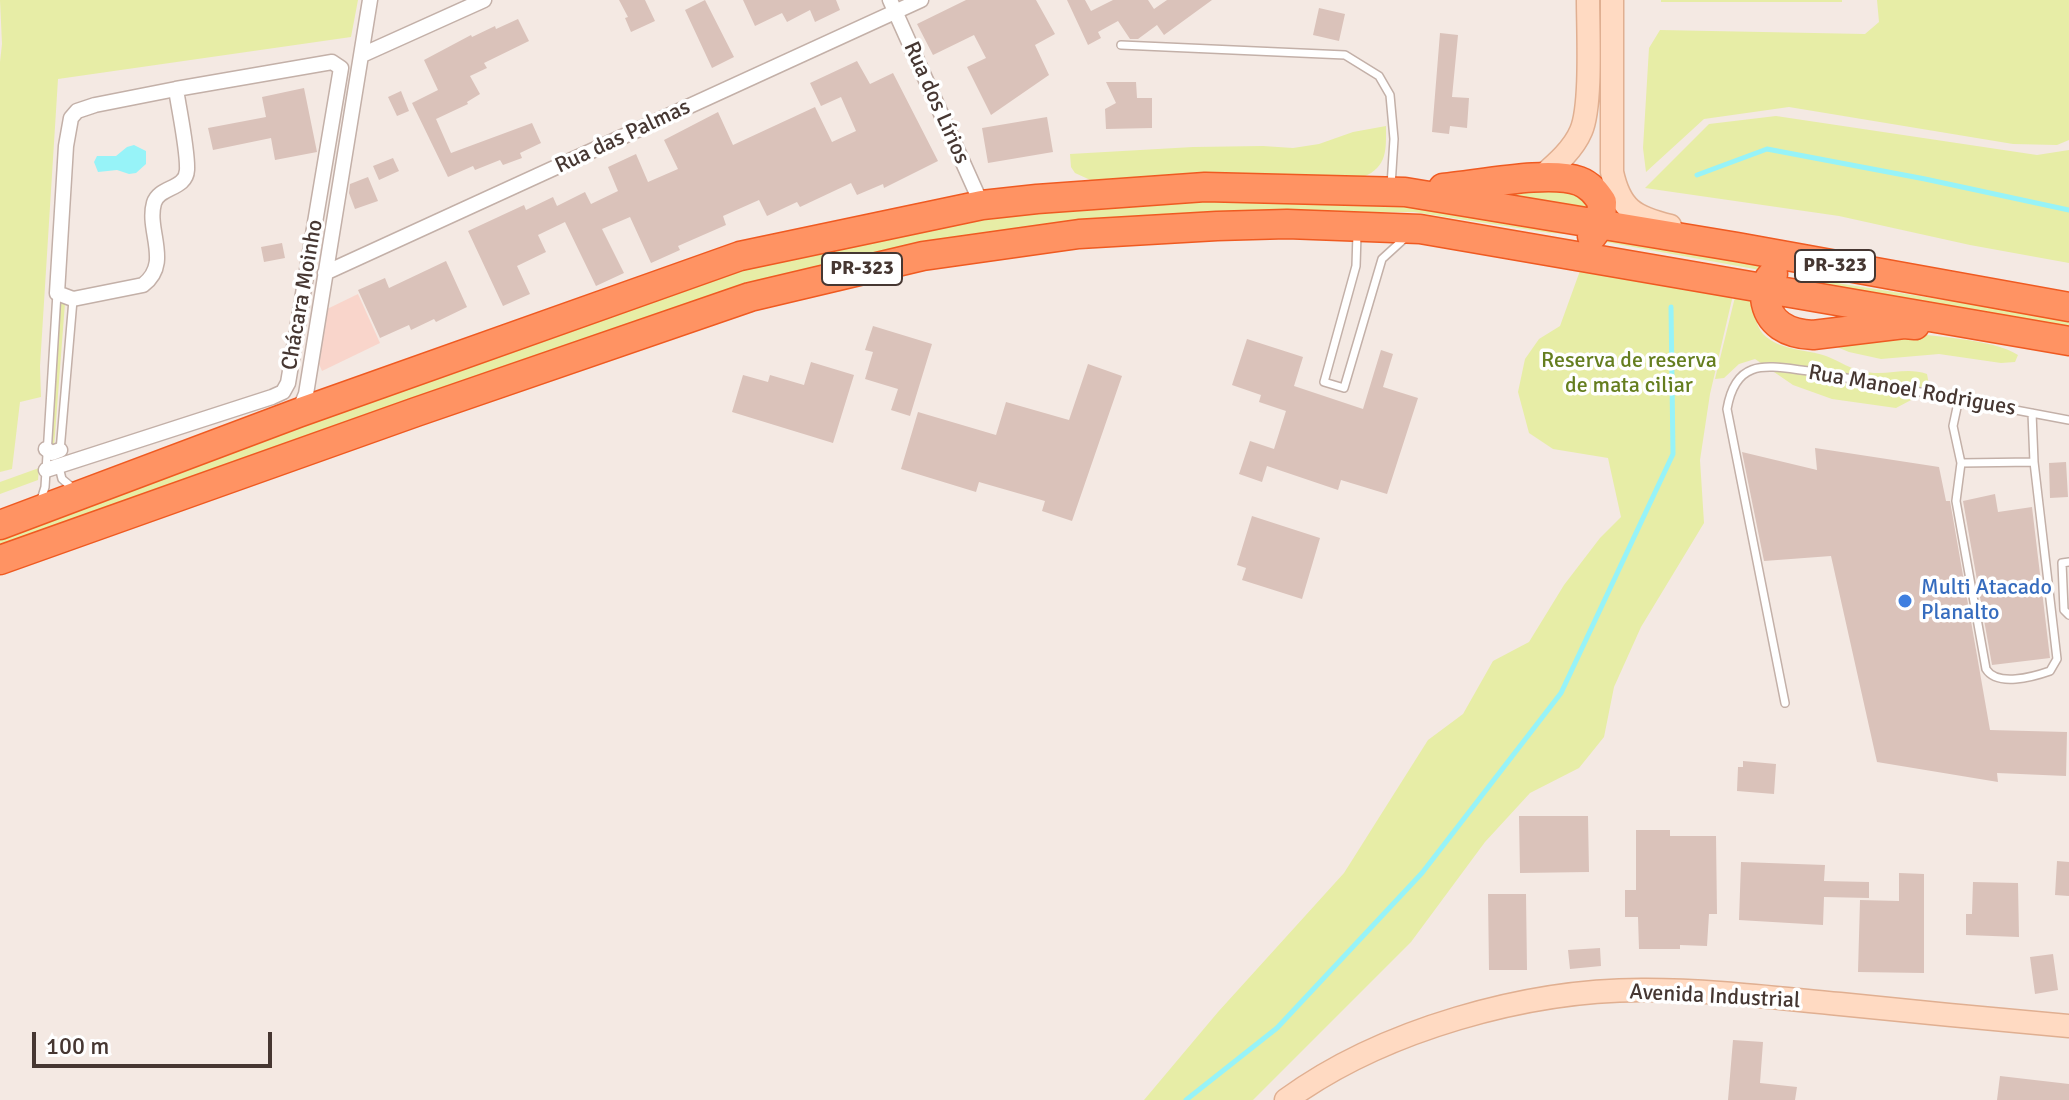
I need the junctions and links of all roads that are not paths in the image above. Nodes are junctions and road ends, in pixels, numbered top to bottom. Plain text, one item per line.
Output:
1 (370, 0) edge
2 (484, 0) edge
3 (921, 0) edge
4 (1588, 0) edge
5 (1612, 0) edge
6 (893, 6) edge
7 (1121, 45) dead end
8 (1587, 51) junction
9 (1611, 52) junction
10 (362, 55) junction
11 (176, 89) junction
12 (1540, 178) junction
13 (1398, 192) junction
14 (982, 205) junction
15 (1601, 224) junction
16 (1355, 228) junction
17 (1420, 229) junction
18 (1737, 247) junction
19 (1844, 268) junction
20 (325, 273) junction
21 (1764, 287) junction
22 (57, 293) junction
23 (73, 299) junction
24 (2069, 307) edge
25 (2000, 329) junction
26 (2069, 341) edge
27 (308, 381) junction
28 (1959, 398) junction
29 (330, 401) junction
30 (298, 413) junction
31 (2032, 413) junction
32 (2069, 420) edge
33 (53, 450) junction
34 (2034, 462) junction
35 (1961, 463) junction
36 (52, 469) junction
37 (82, 495) junction
38 (32, 515) junction
39 (0, 525) edge
40 (0, 560) edge
41 (2069, 562) edge
42 (2069, 615) edge
43 (1785, 703) dead end
44 (2069, 1026) edge
45 (1286, 1100) edge

1 - 10 street
2 - 10 street
3 - 6 street, Rua das Palmas
4 - 8 street
5 - 9 street
6 - 14 street, Rua dos Lírios
6 - 20 street, Rua das Palmas
7 - 13 lane
8 - 9 lane
8 - 12 street
9 - 18 street
10 - 20 street
11 - 22 street
11 - 23 street
11 - 36 street, Chácara Moinho
12 - 13 highway
12 - 15 highway
13 - 14 highway, PR-323
13 - 15 highway, PR-323
14 - 29 highway, PR-323
15 - 17 highway
15 - 18 highway, PR-323
16 - 17 highway, PR-323
16 - 17 lane
16 - 40 highway, PR-323
17 - 21 highway, PR-323
18 - 19 highway, PR-323
19 - 21 highway
19 - 24 highway, PR-323
20 - 27 street
21 - 25 highway, PR-323
21 - 25 highway
22 - 23 street
22 - 33 lane
23 - 33 lane
25 - 26 highway, PR-323
27 - 29 street
27 - 30 street
28 - 31 lane, Rua Manoel Rodrigues
28 - 35 lane
28 - 43 lane, Rua Manoel Rodrigues
29 - 30 highway, PR-323
30 - 37 highway, PR-323
31 - 32 lane, Rua Manoel Rodrigues
31 - 34 lane
33 - 36 lane
33 - 36 lane
34 - 35 lane
34 - 35 lane
36 - 37 lane
36 - 38 lane
37 - 38 highway, PR-323
38 - 39 highway, PR-323
41 - 42 lane
44 - 45 street, Avenida Industrial

